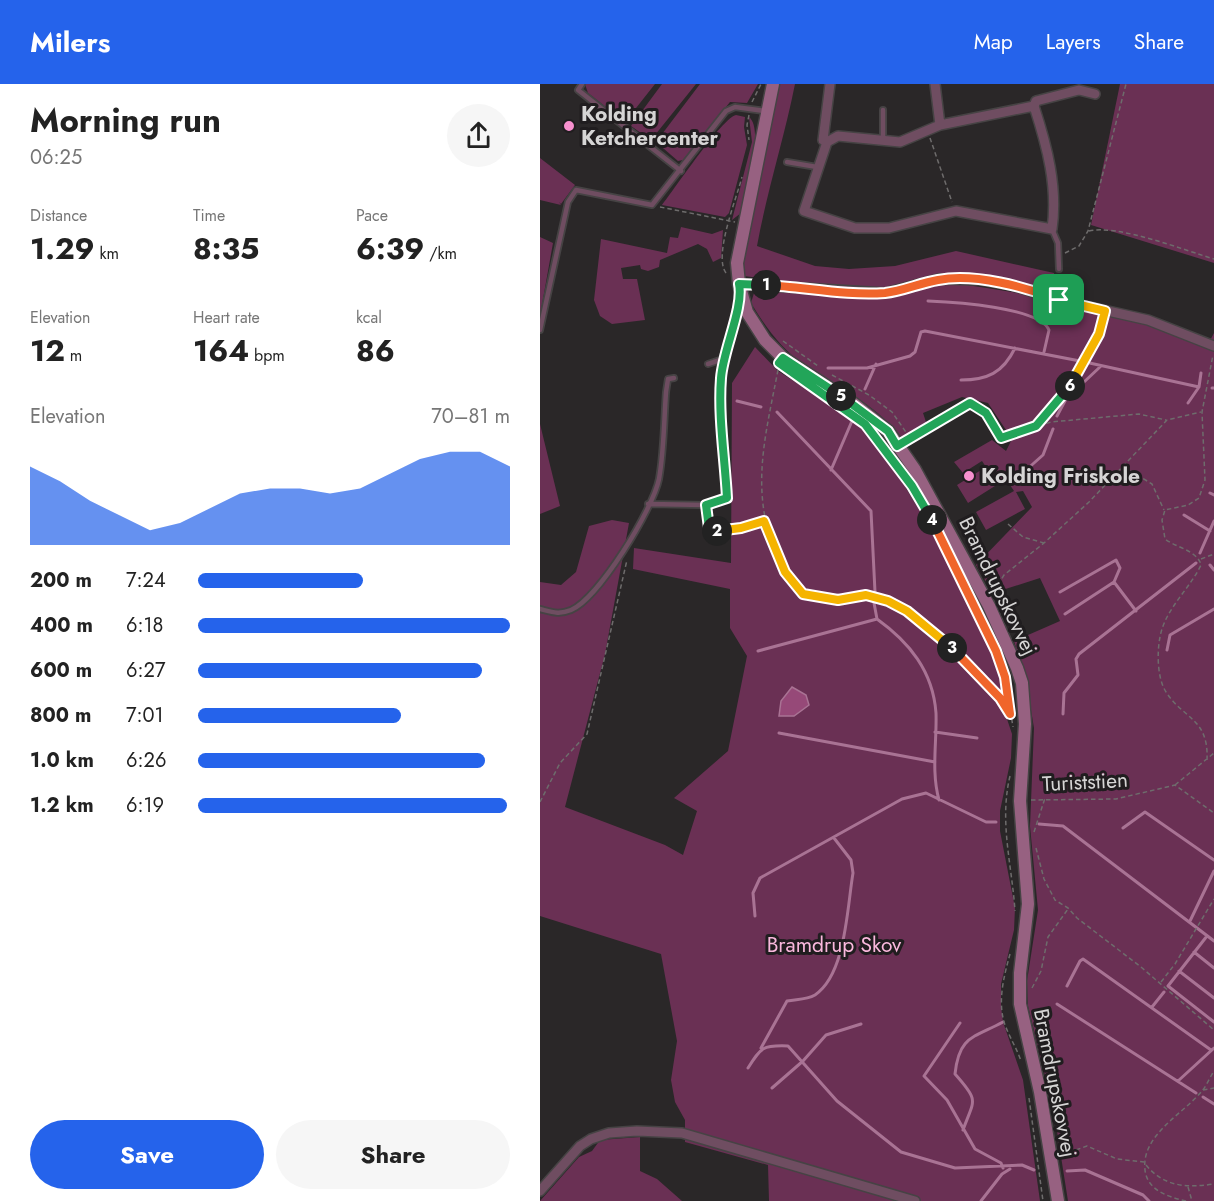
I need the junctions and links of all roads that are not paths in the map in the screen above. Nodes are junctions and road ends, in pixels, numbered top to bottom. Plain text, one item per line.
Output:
1 (582, 84) edge
2 (772, 84) edge
3 (830, 84) edge
4 (935, 84) edge
5 (1095, 94) dead end
6 (1034, 106) junction
7 (883, 110) dead end
8 (768, 111) junction
9 (940, 125) junction
10 (883, 141) junction
11 (827, 142) junction
12 (787, 162) dead end
13 (820, 167) junction
14 (681, 171) junction
15 (1052, 229) junction
16 (1059, 269) road end
17 (740, 290) junction
18 (540, 330) edge
19 (1214, 348) edge
20 (723, 359) junction
21 (708, 364) dead end
22 (674, 378) dead end
23 (648, 504) junction
24 (706, 505) junction
25 (709, 528) road end
26 (540, 609) edge
27 (540, 1191) edge
28 (915, 1201) edge
29 (1058, 1201) edge

1 - 14 lane
2 - 8 street, Bramdrupskovvej
3 - 11 street
4 - 9 street
5 - 6 street
6 - 9 street
6 - 15 street
7 - 10 lane
8 - 14 lane
8 - 17 street, Bramdrupskovvej
9 - 10 street
10 - 11 street
11 - 13 street
12 - 13 lane
13 - 15 street
14 - 18 lane
15 - 16 lane
17 - 19 street
17 - 20 lane
17 - 29 street, Bramdrupskovvej
20 - 21 lane
20 - 24 lane
22 - 23 lane
23 - 24 lane
23 - 26 lane
24 - 25 lane
27 - 28 street

